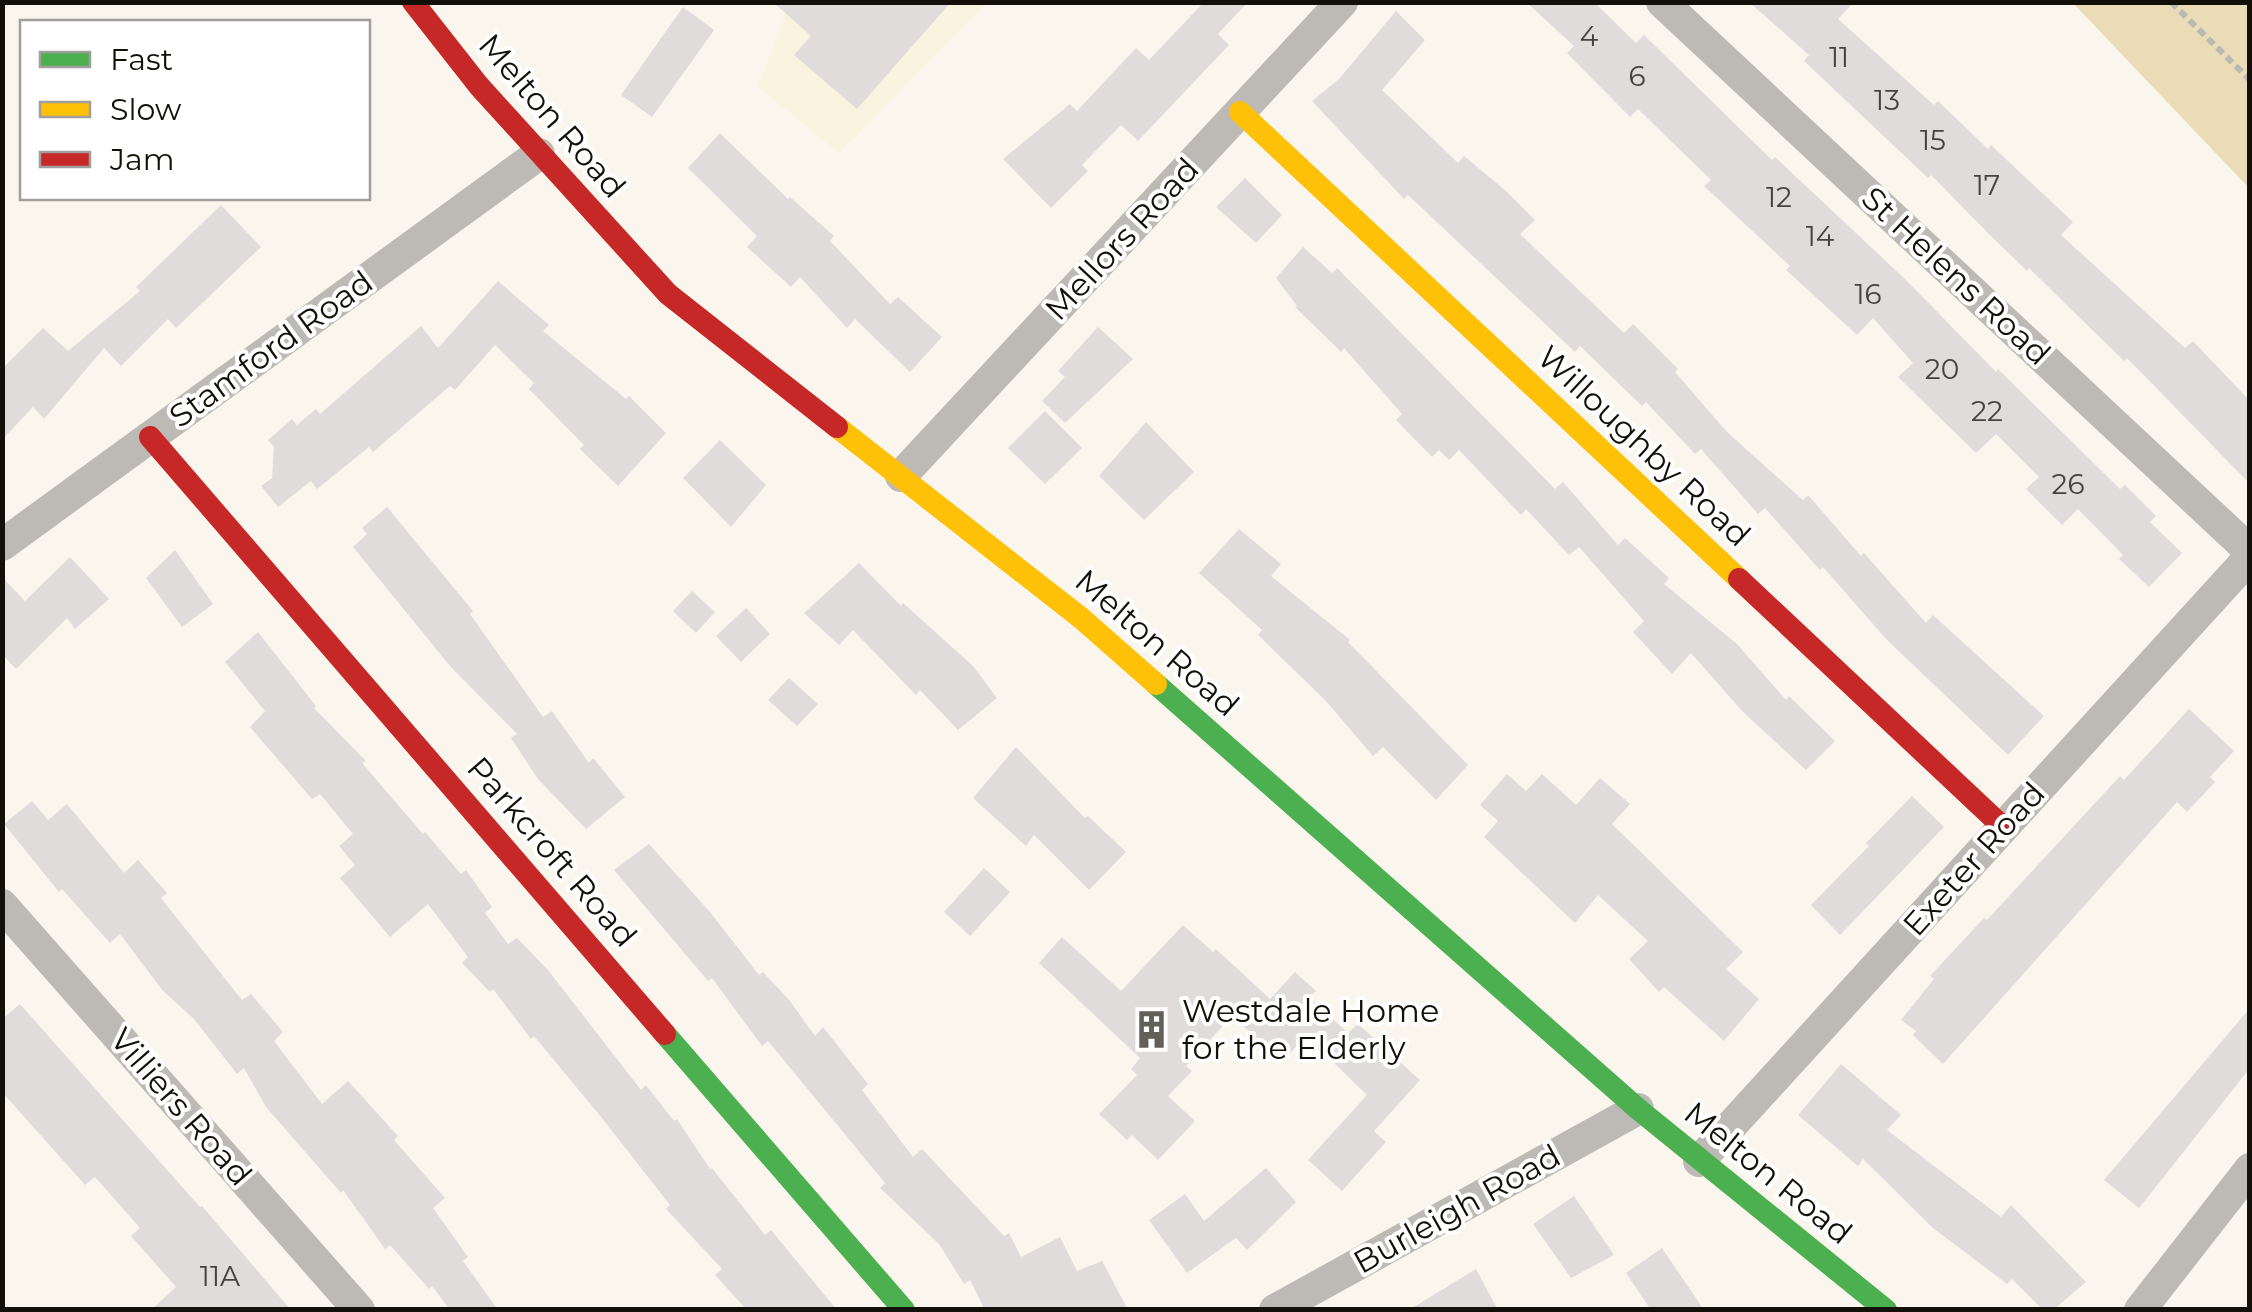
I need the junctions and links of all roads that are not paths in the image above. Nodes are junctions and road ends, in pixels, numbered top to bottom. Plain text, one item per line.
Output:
1 (413, 2) edge
2 (1342, 2) edge
3 (1662, 2) edge
4 (1240, 112) junction
5 (540, 154) junction
6 (150, 437) junction
7 (900, 476) junction
8 (2, 545) edge
9 (2250, 554) edge
10 (2003, 827) junction
11 (2, 904) edge
12 (1638, 1109) junction
13 (1700, 1161) junction
14 (2250, 1169) edge
15 (360, 1310) edge
16 (904, 1310) edge
17 (1276, 1310) edge
18 (1886, 1310) edge
19 (2140, 1310) edge

1 - 5 street, Melton Road
2 - 4 street, Mellors Road
3 - 9 street, St Helens Road
4 - 7 street, Mellors Road
4 - 10 street, Willoughby Road
5 - 6 street, Stamford Road
5 - 7 street, Melton Road
6 - 8 street, Stamford Road
6 - 16 street, Parkcroft Road
7 - 12 street, Melton Road
9 - 10 street, Exeter Road
10 - 13 street, Exeter Road
11 - 15 street, Villiers Road
12 - 13 street, Melton Road
12 - 17 street, Burleigh Road
13 - 18 street, Melton Road
14 - 19 street

